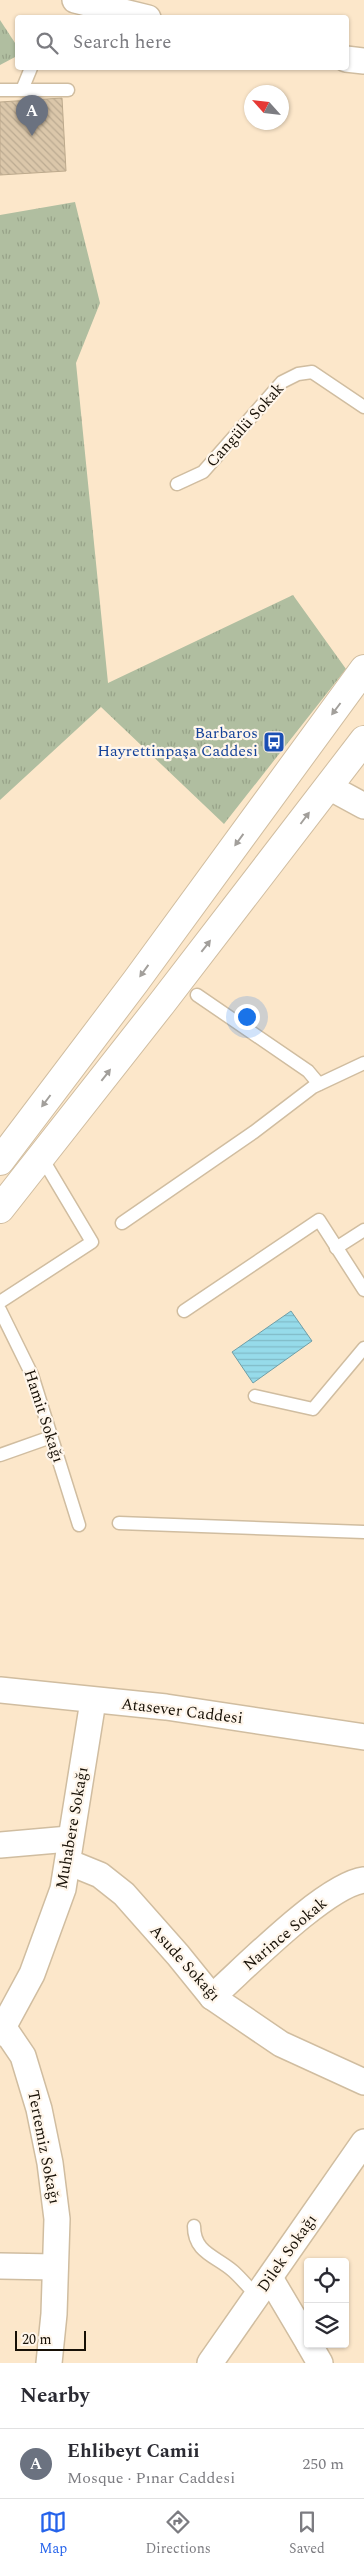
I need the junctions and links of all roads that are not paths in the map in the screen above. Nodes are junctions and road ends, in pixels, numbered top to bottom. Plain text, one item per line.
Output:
1 (75, 0) edge
2 (138, 10) edge
3 (118, 15) edge
4 (349, 59) edge
5 (364, 61) edge
6 (30, 70) edge
7 (0, 90) edge
8 (22, 90) junction
9 (68, 90) dead end
10 (364, 407) edge
11 (177, 484) dead end
12 (364, 669) edge
13 (364, 740) edge
14 (329, 787) junction
15 (364, 806) edge
16 (197, 995) dead end
17 (364, 1063) edge
18 (319, 1084) junction
19 (42, 1158) junction
20 (0, 1160) edge
21 (0, 1209) edge
22 (122, 1223) dead end
23 (364, 1230) edge
24 (336, 1248) junction
25 (364, 1290) edge
26 (0, 1302) edge
27 (0, 1310) edge
28 (184, 1311) dead end
29 (364, 1348) edge
30 (255, 1396) dead end
31 (51, 1437) junction
32 (0, 1456) edge
33 (119, 1523) dead end
34 (78, 1526) dead end
35 (364, 1532) edge
36 (0, 1690) edge
37 (93, 1701) junction
38 (364, 1737) edge
39 (0, 1845) edge
40 (69, 1851) junction
41 (364, 1880) edge
42 (212, 1998) junction
43 (2, 2031) edge
44 (364, 2082) edge
45 (364, 2142) edge
46 (194, 2226) dead end
47 (0, 2266) edge
48 (56, 2267) junction
49 (264, 2287) junction
50 (304, 2338) edge
51 (311, 2348) edge
52 (49, 2363) edge
53 (210, 2363) edge
54 (320, 2363) edge

1 - 2 street
2 - 3 lane
4 - 5 street
6 - 8 lane
7 - 8 lane
8 - 9 lane
10 - 11 lane, Cangülü Sokak
12 -> 20 street
13 - 14 street
14 - 15 street
19 -> 14 street
16 - 18 lane
17 - 18 lane
18 - 22 lane
19 - 21 street
19 - 26 lane
23 - 24 lane
24 - 25 lane
24 - 28 lane
27 - 31 lane, Hamit Sokağı
29 - 30 lane
31 - 32 lane
31 - 34 lane, Hamit Sokağı
33 - 35 lane
36 - 37 street, Atasever Caddesi
37 - 38 street, Atasever Caddesi
37 - 40 street, Muhabere Sokağı
39 - 40 street
40 - 42 street, Asude Sokağı
40 - 43 street, Muhabere Sokağı
41 - 42 street, Narince Sokak
42 - 44 street, Asude Sokağı
43 - 48 street, Tertemiz Sokağı
45 - 49 street, Dilek Sokağı
46 - 49 lane
47 - 48 street
48 - 52 street, Tertemiz Sokağı
49 - 50 street
49 - 53 street, Dilek Sokağı
51 - 54 street

